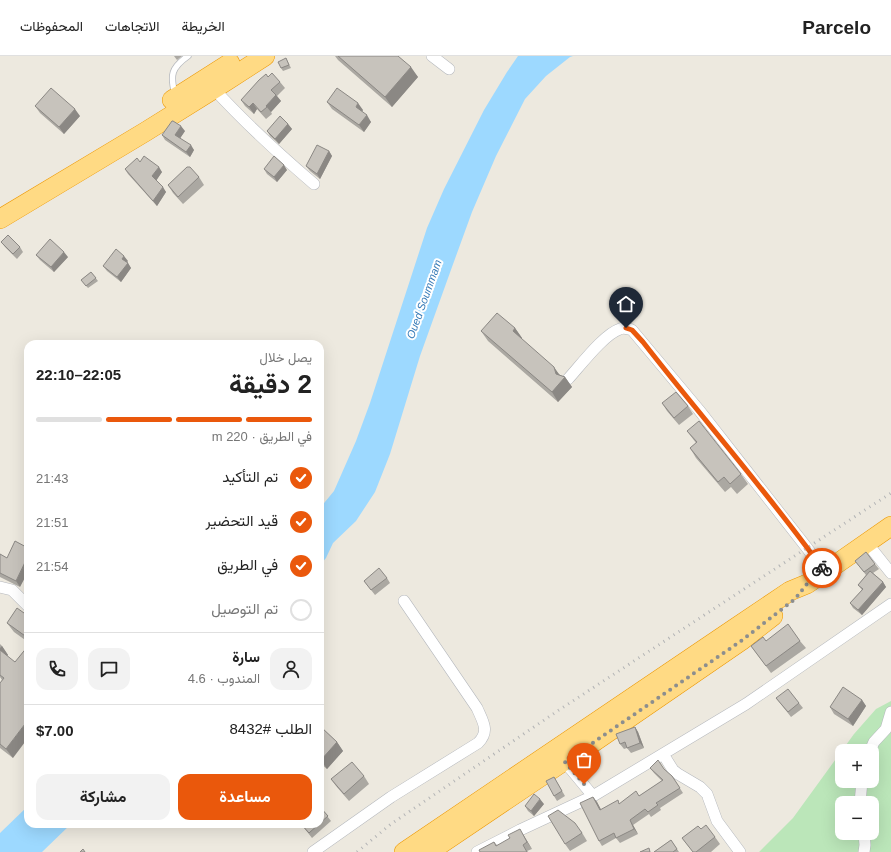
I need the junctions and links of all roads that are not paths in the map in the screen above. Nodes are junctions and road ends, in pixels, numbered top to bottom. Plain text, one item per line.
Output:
1 (188, 56) edge
2 (242, 56) edge
3 (265, 56) edge
4 (432, 56) edge
5 (449, 69) dead end
6 (214, 90) junction
7 (176, 97) junction
8 (314, 184) dead end
9 (0, 208) edge
10 (0, 219) edge
11 (568, 379) dead end
12 (891, 526) edge
13 (866, 543) junction
14 (825, 572) junction
15 (891, 574) edge
16 (807, 584) junction
17 (0, 587) edge
18 (404, 601) dead end
19 (24, 602) edge
20 (891, 604) edge
21 (891, 712) edge
22 (873, 744) edge
23 (663, 754) junction
24 (564, 761) junction
25 (593, 796) junction
26 (865, 840) edge
27 (313, 852) edge
28 (404, 852) edge
29 (429, 852) edge
30 (477, 852) edge
31 (740, 852) edge
32 (864, 852) edge

1 - 7 lane
2 - 7 highway
3 - 6 highway
4 - 5 street
6 - 8 street
6 - 10 highway
7 - 9 highway
11 - 14 street
12 - 13 highway
13 - 14 highway
13 - 15 street
14 - 16 highway
16 - 24 highway
16 - 28 highway
17 - 19 street
18 - 27 street
20 - 23 street
21 - 22 street
23 - 25 street
23 - 31 street
24 - 25 street
24 - 29 highway
25 - 30 street
26 - 32 street

